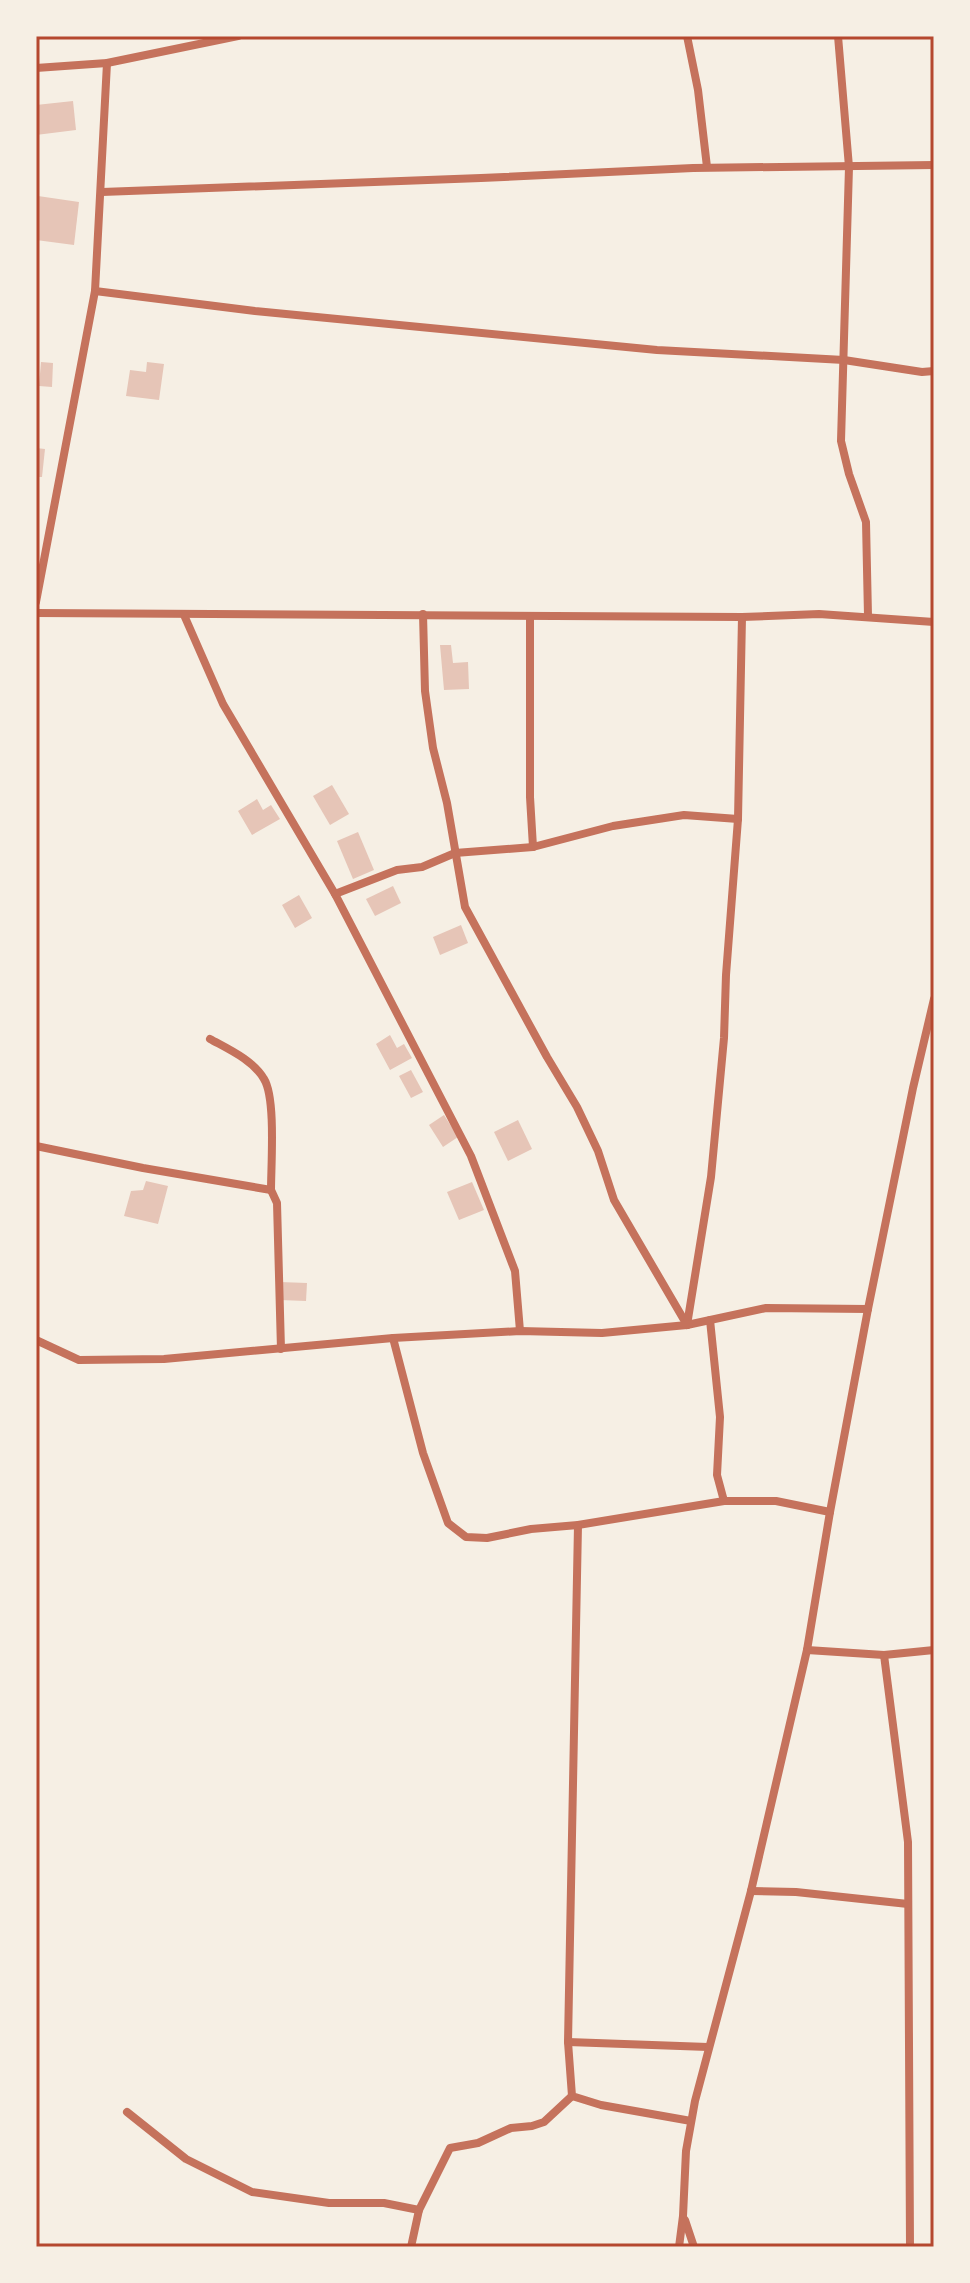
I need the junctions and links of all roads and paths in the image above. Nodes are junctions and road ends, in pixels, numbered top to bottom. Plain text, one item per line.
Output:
1 (238, 36) edge
2 (687, 36) edge
3 (838, 36) edge
4 (107, 63) junction
5 (36, 68) edge
6 (934, 165) edge
7 (707, 167) junction
8 (849, 167) junction
9 (102, 192) junction
10 (95, 291) junction
11 (844, 360) junction
12 (934, 371) edge
13 (36, 602) edge
14 (36, 613) edge
15 (423, 614) junction
16 (184, 615) junction
17 (530, 616) junction
18 (868, 616) junction
19 (742, 617) junction
20 (934, 622) edge
21 (738, 819) junction
22 (533, 847) junction
23 (455, 853) junction
24 (335, 894) junction
25 (934, 999) edge
26 (210, 1039) dead end
27 (36, 1146) edge
28 (271, 1190) junction
29 (868, 1309) junction
30 (710, 1320) junction
31 (687, 1325) junction
32 (520, 1331) junction
33 (393, 1338) junction
34 (36, 1340) edge
35 (281, 1349) junction
36 (724, 1501) junction
37 (830, 1512) junction
38 (578, 1525) junction
39 (807, 1650) junction
40 (934, 1650) edge
41 (884, 1655) junction
42 (751, 1891) junction
43 (908, 1904) junction
44 (568, 2042) junction
45 (708, 2047) junction
46 (572, 2096) junction
47 (127, 2112) dead end
48 (691, 2121) junction
49 (419, 2210) junction
50 (683, 2216) junction
51 (411, 2247) edge
52 (679, 2247) edge
53 (694, 2247) edge
54 (910, 2247) edge

1 - 4 street
2 - 7 street
3 - 8 street
4 - 5 street
4 - 9 street
6 - 8 street
7 - 8 street
7 - 9 street
8 - 11 street
9 - 10 street
10 - 11 street
10 - 13 street
11 - 12 street
11 - 18 street
14 - 16 street
15 - 16 street
15 - 17 street
15 - 23 street
16 - 24 street
17 - 19 street
17 - 22 street
18 - 19 street
18 - 20 street
19 - 21 street
21 - 22 street
21 - 31 street
22 - 23 street
23 - 24 street
23 - 31 street
24 - 32 street
25 - 29 street
26 - 28 street
27 - 28 street
28 - 35 street
29 - 30 street
29 - 37 street
30 - 31 street
30 - 36 street
31 - 32 street
32 - 33 street
33 - 35 street
33 - 38 street
34 - 35 street
36 - 37 street
36 - 38 street
37 - 39 street
38 - 44 street
39 - 41 street
39 - 42 street
40 - 41 street
41 - 43 street
42 - 43 street
42 - 45 street
43 - 54 street
44 - 45 street
44 - 46 street
45 - 48 street
46 - 48 street
46 - 49 street
47 - 49 street
48 - 50 street
49 - 51 street
50 - 52 street
50 - 53 street

